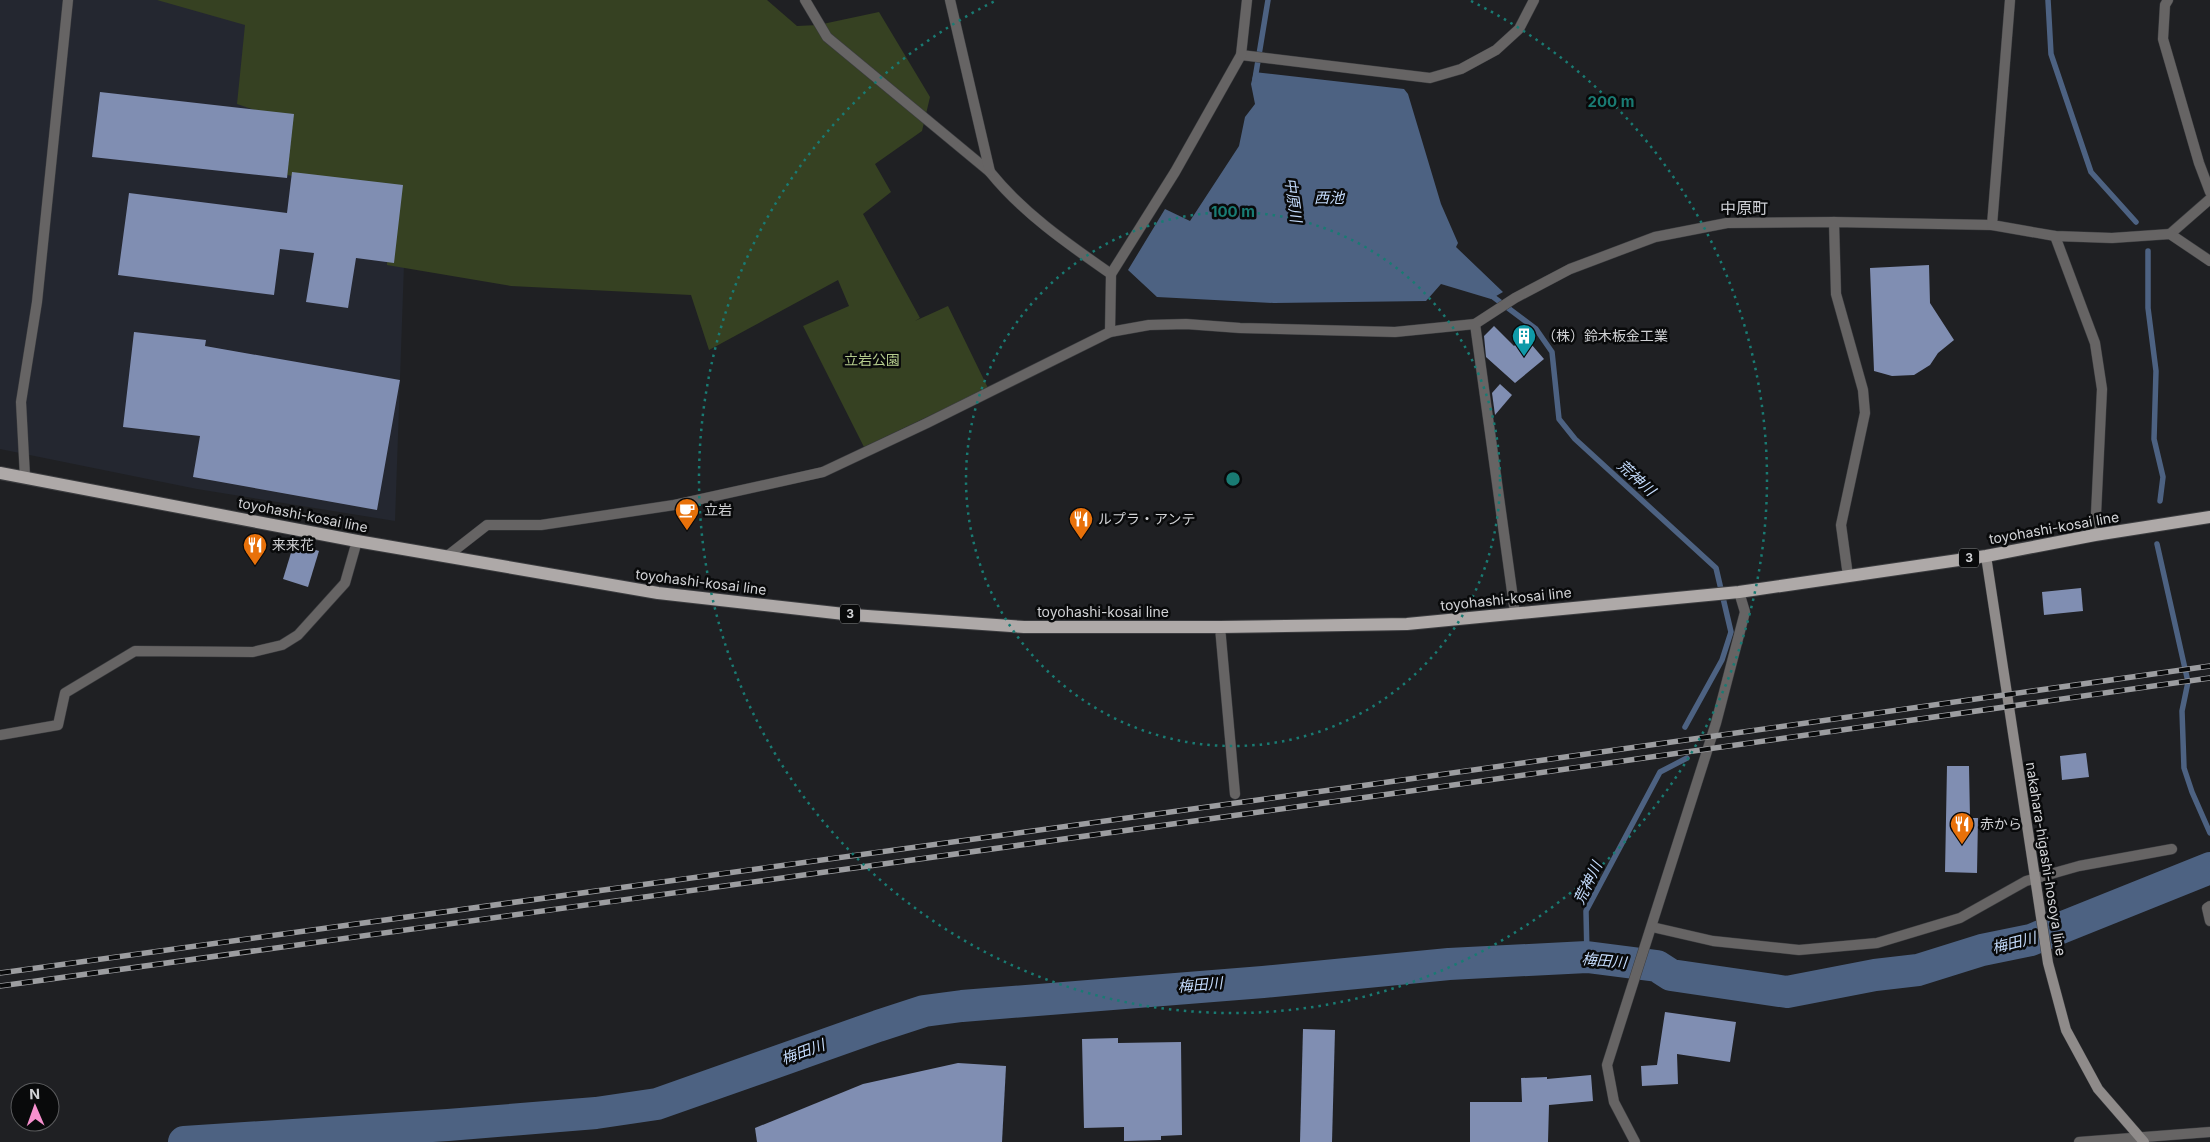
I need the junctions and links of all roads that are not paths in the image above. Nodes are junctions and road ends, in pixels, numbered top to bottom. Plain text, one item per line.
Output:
1 (68, 0) edge
2 (805, 0) edge
3 (950, 0) edge
4 (1247, 0) edge
5 (1534, 0) edge
6 (2010, 0) edge
7 (2168, 0) edge
8 (1244, 56) junction
9 (990, 172) junction
10 (2210, 192) edge
11 (2210, 199) edge
12 (1834, 222) junction
13 (1992, 225) junction
14 (2170, 234) junction
15 (2055, 236) junction
16 (2210, 261) edge
17 (1111, 274) junction
18 (1475, 324) junction
19 (1110, 332) junction
20 (0, 473) edge
21 (25, 477) junction
22 (2210, 517) edge
23 (2095, 535) junction
24 (357, 541) junction
25 (446, 556) junction
26 (1986, 556) junction
27 (1848, 576) junction
28 (1733, 592) junction
29 (1515, 613) junction
30 (1220, 627) junction
31 (0, 734) edge
32 (1235, 794) dead end
33 (2172, 849) dead end
34 (2036, 883) junction
35 (2210, 906) edge
36 (2210, 921) edge
37 (1650, 932) junction
38 (2210, 1132) edge
39 (2141, 1140) edge
40 (1635, 1142) edge
41 (2078, 1142) edge

1 - 21 street
2 - 9 street
3 - 9 street
4 - 8 street
5 - 8 street
6 - 13 street
7 - 10 street
8 - 17 street
9 - 17 street
11 - 14 street
12 - 13 street
12 - 18 street
12 - 27 street
13 - 15 street
14 - 15 street
14 - 16 street
15 - 23 street
17 - 19 street
18 - 19 street
18 - 29 street
19 - 25 street
20 - 21 main road, toyohashi-kosai line / 3
21 - 24 main road, toyohashi-kosai line / 3
22 - 23 main road, toyohashi-kosai line / 3
23 - 26 main road, toyohashi-kosai line / 3
24 - 25 main road, toyohashi-kosai line / 3
24 - 31 street
25 - 30 main road, toyohashi-kosai line / 3
26 - 27 main road, toyohashi-kosai line / 3
26 - 34 main road, nakahara-higashi-hosoya line
27 - 28 main road, toyohashi-kosai line / 3
28 - 29 main road, toyohashi-kosai line / 3
28 - 37 street
29 - 30 main road, toyohashi-kosai line / 3
30 - 32 street
33 - 34 street
34 - 37 street
34 - 39 main road, nakahara-higashi-hosoya line
35 - 36 street
37 - 40 street
38 - 39 street
39 - 41 street

